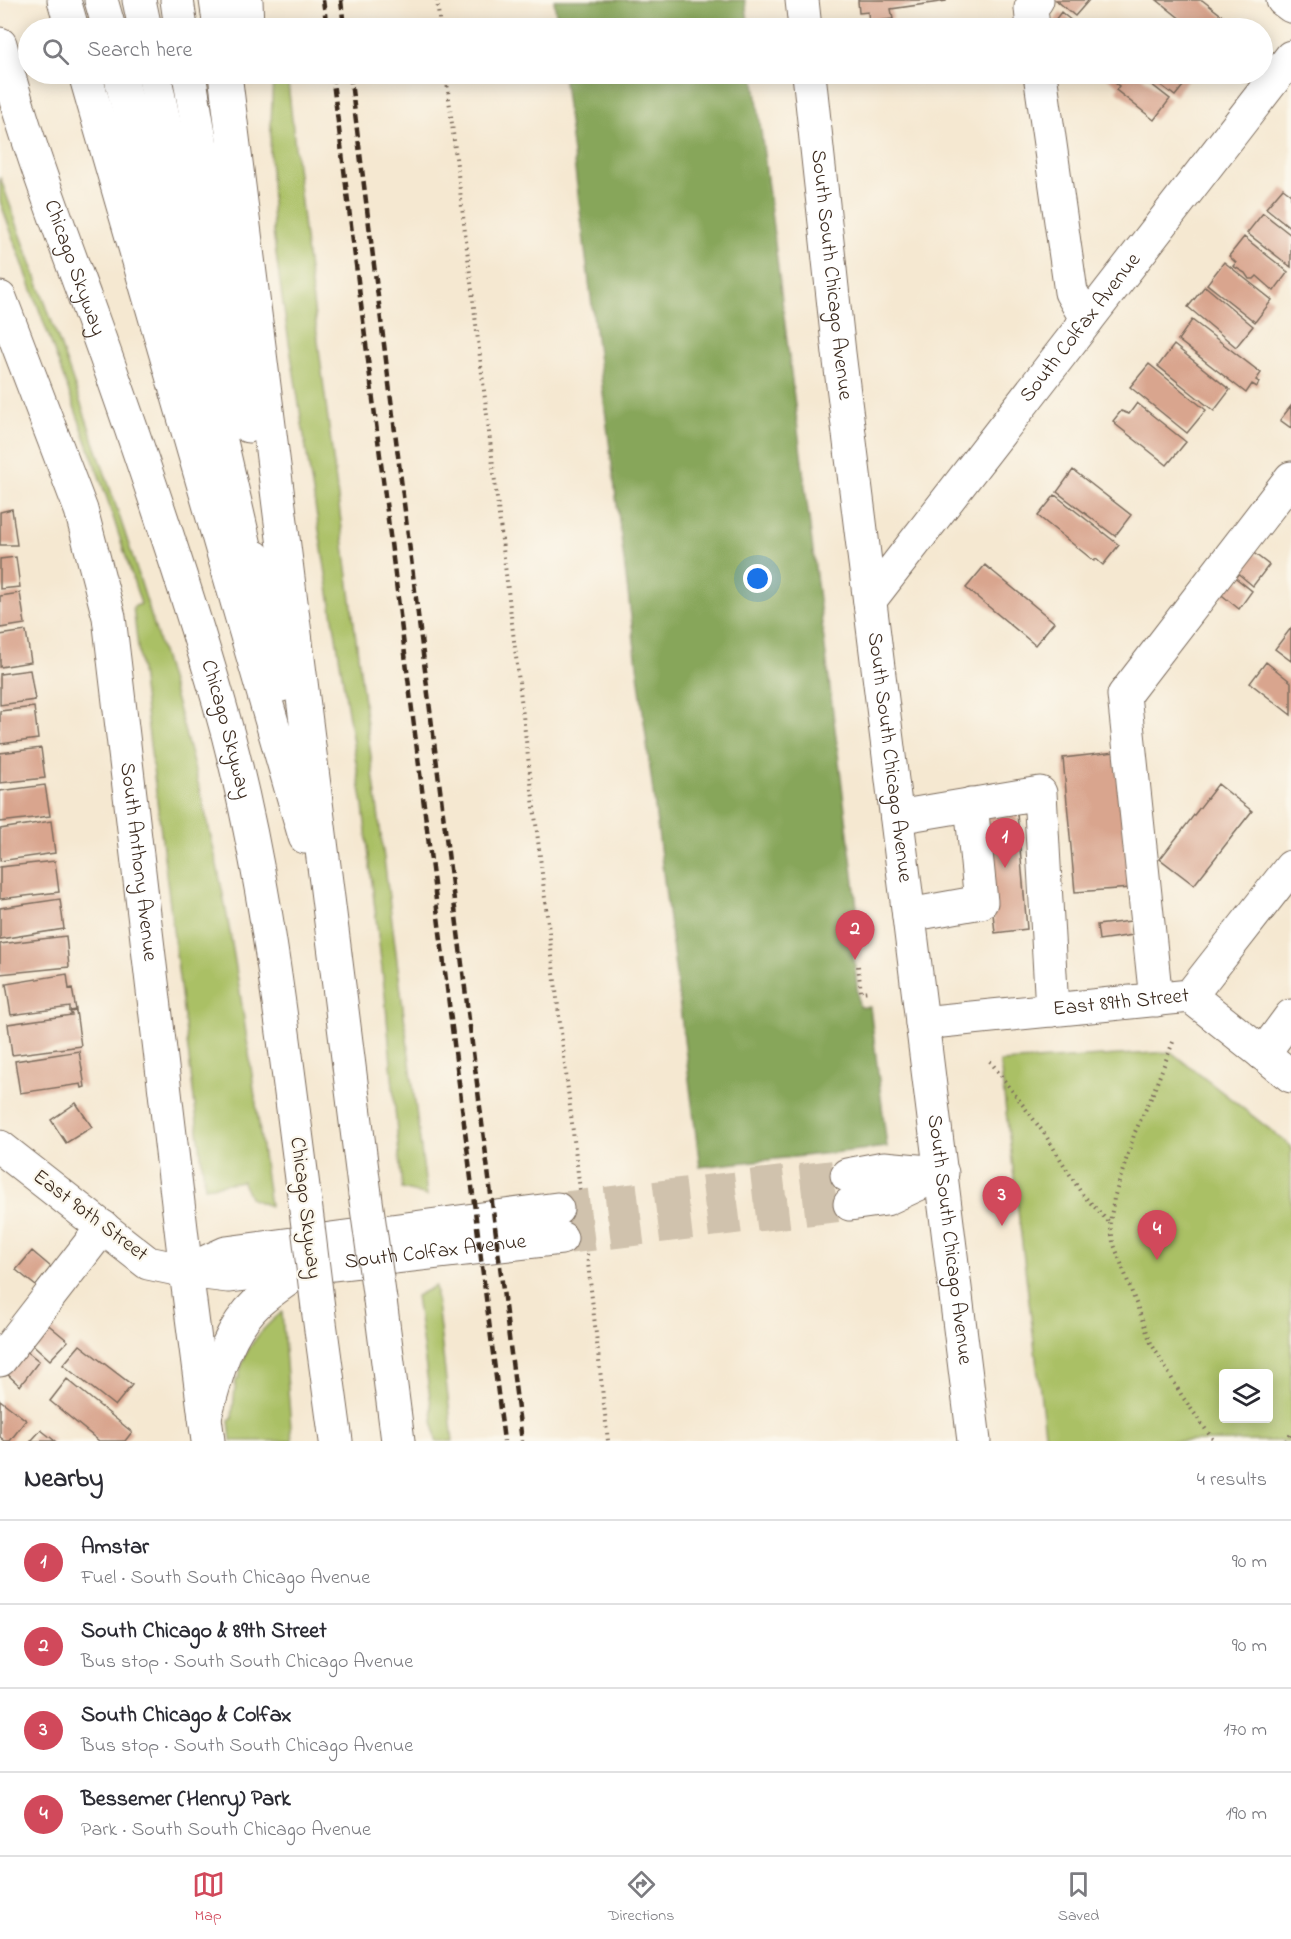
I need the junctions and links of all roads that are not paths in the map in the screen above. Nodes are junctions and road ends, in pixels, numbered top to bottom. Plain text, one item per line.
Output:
1 (64, 0) edge
2 (83, 0) edge
3 (102, 0) edge
4 (120, 0) edge
5 (139, 0) edge
6 (158, 0) edge
7 (177, 0) edge
8 (197, 0) edge
9 (216, 0) edge
10 (233, 0) edge
11 (246, 0) edge
12 (802, 0) edge
13 (1037, 0) edge
14 (1283, 0) edge
15 (1291, 6) edge
16 (69, 18) edge
17 (88, 18) edge
18 (106, 18) edge
19 (124, 18) edge
20 (143, 18) edge
21 (161, 18) edge
22 (180, 18) edge
23 (200, 18) edge
24 (219, 18) edge
25 (235, 18) edge
26 (247, 18) edge
27 (804, 18) edge
28 (1032, 18) edge
29 (0, 44) edge
30 (1291, 57) edge
31 (1273, 80) edge
32 (88, 84) edge
33 (106, 84) edge
34 (122, 84) edge
35 (139, 84) edge
36 (156, 84) edge
37 (174, 84) edge
38 (191, 84) edge
39 (208, 84) edge
40 (226, 84) edge
41 (242, 84) edge
42 (249, 84) edge
43 (811, 84) edge
44 (1041, 84) edge
45 (1270, 84) edge
46 (0, 298) edge
47 (1087, 320) junction
48 (6, 337) edge
49 (1291, 478) edge
50 (870, 600) junction
51 (971, 804) junction
52 (897, 817) junction
53 (1291, 867) edge
54 (909, 915) junction
55 (332, 931) junction
56 (1190, 996) junction
57 (1156, 1000) junction
58 (1052, 1010) junction
59 (1291, 1016) edge
60 (922, 1023) junction
61 (1263, 1054) junction
62 (1291, 1076) edge
63 (0, 1147) edge
64 (942, 1173) junction
65 (849, 1189) tunnel mouth
66 (103, 1227) junction
67 (305, 1267) junction
68 (186, 1271) junction
69 (0, 1360) edge
70 (206, 1429) edge
71 (336, 1441) edge
72 (398, 1441) edge
73 (974, 1441) edge

1 - 16 main road
2 - 17 main road
3 - 18 main road
4 - 19 main road
5 - 20 main road
6 - 21 main road
7 - 22 main road
8 - 23 main road
9 - 24 main road
10 - 25 main road
11 - 26 main road
12 - 27 main road
13 - 28 main road
14 - 15 main road
29 - 71 main road, Chicago Skyway, bridge
30 - 31 main road, South Colfax Avenue
32 - 55 main road
33 - 55 main road
34 - 55 main road
35 - 55 main road
36 - 55 main road
37 - 55 main road
38 - 55 main road
39 - 55 main road
40 - 55 main road
41 - 55 main road
42 - 55 main road
43 - 50 main road, South South Chicago Avenue
44 - 47 main road
45 - 47 main road, South Colfax Avenue
46 - 48 main road, South Anthony Avenue
47 - 50 main road, South Colfax Avenue
48 - 68 main road, South Anthony Avenue
49 - 57 main road
50 - 52 main road, South South Chicago Avenue
51 - 52 main road
51 - 54 main road
51 - 58 main road
52 - 54 main road, South South Chicago Avenue
53 - 56 main road
54 - 60 main road, South South Chicago Avenue
55 - 72 main road, bridge
56 - 57 main road, East 89th Street
56 - 61 main road, East 89th Street
57 - 58 main road, East 89th Street
58 - 60 main road, East 89th Street
59 - 61 main road
60 - 64 main road, South South Chicago Avenue
61 - 62 main road, East 89th Street
63 - 66 main road, East 90th Street
64 - 65 main road
64 - 73 main road, South South Chicago Avenue
66 - 68 main road, East 90th Street
66 - 69 main road
67 - 68 main road, South Colfax Avenue
67 - 68 main road, South Colfax Avenue
67 - 70 main road
68 - 70 main road, South Anthony Avenue

